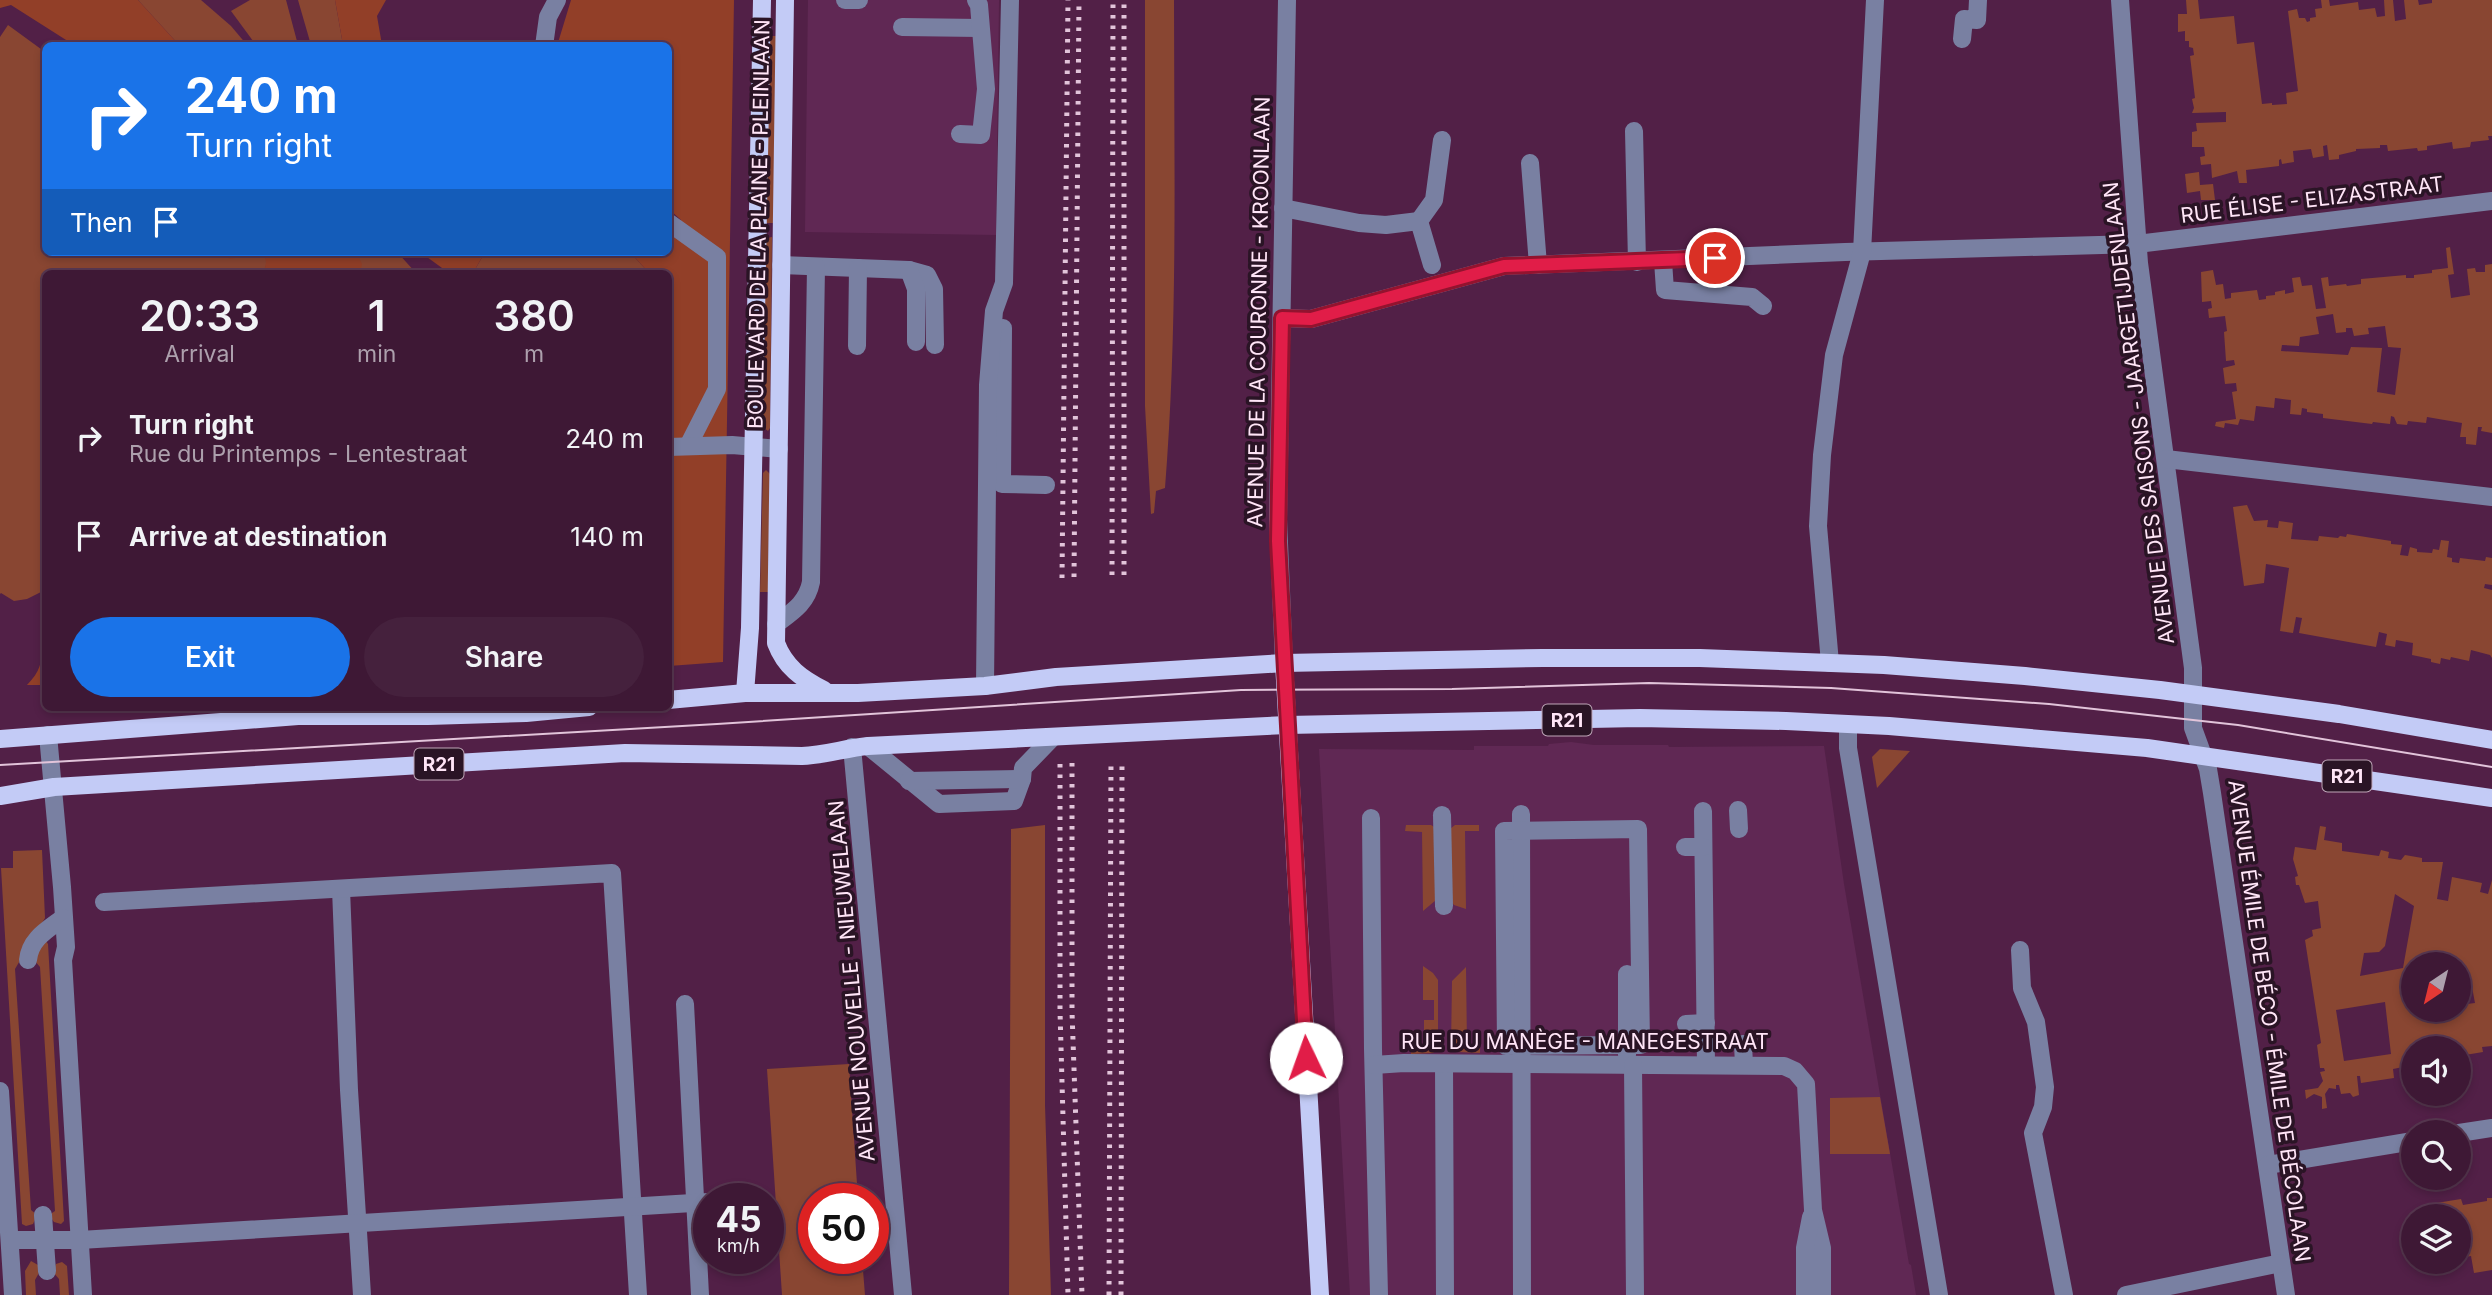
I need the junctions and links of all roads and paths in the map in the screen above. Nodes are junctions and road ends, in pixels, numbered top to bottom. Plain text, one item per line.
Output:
1 (557, 0) edge
2 (762, 0) edge
3 (785, 0) edge
4 (845, 0) edge
5 (859, 0) edge
6 (976, 0) edge
7 (1010, 0) edge
8 (1287, 0) edge
9 (1875, 0) edge
10 (1978, 0) edge
11 (2120, 0) edge
12 (902, 27) dead end
13 (980, 28) junction
14 (1962, 39) dead end
15 (545, 42) edge
16 (1634, 131) dead end
17 (960, 134) dead end
18 (1442, 141) dead end
19 (1530, 163) dead end
20 (2492, 201) edge
21 (1283, 208) junction
22 (1419, 221) junction
23 (672, 225) edge
24 (2137, 244) junction
25 (1862, 253) junction
26 (1663, 261) junction
27 (1637, 262) junction
28 (781, 265) junction
29 (1432, 265) dead end
30 (1538, 265) junction
31 (816, 267) junction
32 (858, 268) junction
33 (909, 270) junction
34 (997, 303) junction
35 (1763, 306) dead end
36 (1282, 318) junction
37 (916, 342) dead end
38 (935, 345) dead end
39 (857, 346) dead end
40 (688, 446) junction
41 (754, 446) junction
42 (672, 447) edge
43 (779, 449) junction
44 (2166, 459) junction
45 (1046, 485) dead end
46 (2492, 497) edge
47 (776, 626) junction
48 (750, 628) junction
49 (1283, 663) junction
50 (1830, 663) junction
51 (985, 685) junction
52 (745, 692) junction
53 (830, 693) junction
54 (2193, 694) junction
55 (672, 700) edge
56 (510, 711) edge
57 (1287, 725) junction
58 (1848, 725) junction
59 (48, 735) junction
60 (1053, 737) junction
61 (0, 739) edge
62 (2492, 740) edge
63 (860, 747) junction
64 (2203, 755) junction
65 (54, 788) junction
66 (0, 796) edge
67 (2492, 797) edge
68 (1738, 810) dead end
69 (1703, 811) dead end
70 (1442, 815) dead end
71 (1371, 818) dead end
72 (1739, 829) dead end
73 (341, 888) junction
74 (104, 902) dead end
75 (1444, 906) dead end
76 (63, 918) junction
77 (2020, 950) dead end
78 (28, 960) dead end
79 (685, 1004) dead end
80 (1706, 1023) junction
81 (1686, 1024) dead end
82 (1743, 1044) dead end
83 (1627, 1045) junction
84 (1522, 1046) junction
85 (1444, 1064) junction
86 (1374, 1065) junction
87 (1522, 1065) junction
88 (1630, 1065) junction
89 (1706, 1065) junction
90 (1744, 1065) junction
91 (0, 1091) edge
92 (2492, 1128) edge
93 (2471, 1131) edge
94 (2401, 1143) edge
95 (2268, 1165) junction
96 (699, 1183) edge
97 (693, 1203) edge
98 (632, 1206) junction
99 (1813, 1210) junction
100 (43, 1215) dead end
101 (357, 1222) junction
102 (10, 1240) junction
103 (45, 1240) junction
104 (80, 1240) junction
105 (2281, 1263) junction
106 (47, 1272) dead end
107 (700, 1274) edge
108 (13, 1295) edge
109 (83, 1295) edge
110 (362, 1295) edge
111 (638, 1295) edge
112 (700, 1295) edge
113 (903, 1295) edge
114 (1320, 1295) edge
115 (1380, 1295) edge
116 (1445, 1295) edge
117 (1522, 1295) edge
118 (1635, 1295) edge
119 (1805, 1295) edge
120 (1822, 1295) edge
121 (1938, 1295) edge
122 (2064, 1295) edge
123 (2126, 1295) edge
124 (2286, 1295) edge

1 - 15 street
2 - 41 main road, BOULEVARD DE LA PLAINE - PLEINLAAN
3 - 28 main road, BOULEVARD DE LA PLAINE - PLEINLAAN
4 - 5 street
6 - 13 street
7 - 34 street
8 - 21 street, AVENUE DE LA COURONNE - KROONLAAN
9 - 25 street
10 - 14 street
11 - 24 street, AVENUE DES SAISONS - JAARGETIJDENLAAN
12 - 13 street
13 - 17 street
16 - 27 street
18 - 22 street
19 - 30 street
20 - 24 street, RUE ÉLISE - ELIZASTRAAT
21 - 22 street
21 - 36 street, AVENUE DE LA COURONNE - KROONLAAN
22 - 29 street
23 - 40 street
24 - 25 street, RUE ÉLISE - ELIZASTRAAT
24 - 44 street, AVENUE DES SAISONS - JAARGETIJDENLAAN
25 - 26 street, RUE ÉLISE - ELIZASTRAAT
25 - 50 street
26 - 27 street, RUE ÉLISE - ELIZASTRAAT
26 - 35 street
27 - 30 street, RUE ÉLISE - ELIZASTRAAT
28 - 31 street
28 - 43 main road, BOULEVARD DE LA PLAINE - PLEINLAAN
30 - 36 street, RUE ÉLISE - ELIZASTRAAT
31 - 32 street
31 - 47 street
32 - 33 street
32 - 39 street
33 - 37 street
33 - 38 street
34 - 45 street
34 - 51 street
36 - 49 street, AVENUE DE LA COURONNE - KROONLAAN
40 - 41 street
40 - 42 street
41 - 43 street, BOULEVARD DE LA PLAINE - PLEINLAAN
41 - 48 main road, BOULEVARD DE LA PLAINE - PLEINLAAN
43 - 47 main road, BOULEVARD DE LA PLAINE - PLEINLAAN
44 - 46 street
44 - 54 street, AVENUE DES SAISONS - JAARGETIJDENLAAN
47 - 48 street
47 - 53 main road, BOULEVARD DE LA PLAINE - PLEINLAAN
48 - 52 main road, BOULEVARD DE LA PLAINE - PLEINLAAN
49 - 50 main road
49 - 51 main road
49 - 57 main road, AVENUE DE LA COURONNE - KROONLAAN
50 - 54 main road
51 - 53 main road
52 - 53 main road
52 - 55 main road
54 - 62 main road
54 - 64 street, AVENUE DES SAISONS - JAARGETIJDENLAAN
56 - 59 main road
57 - 58 main road, R21
57 - 60 main road, R21
57 - 114 main road, AVENUE DE LA COURONNE - KROONLAAN
58 - 64 main road, R21
58 - 121 street
59 - 61 main road
59 - 65 street
60 - 63 main road, R21
60 - 63 street
63 - 65 main road, R21
63 - 113 street, AVENUE NOUVELLE - NIEUWELAAN
64 - 67 main road, R21
64 - 95 street, AVENUE ÉMILE DE BÉCO - ÉMILE DE BÉCOLAAN
65 - 66 main road, R21
65 - 76 street
68 - 72 street
69 - 80 street
70 - 75 street
71 - 86 street
73 - 74 street
73 - 98 street
73 - 101 street
76 - 78 street
76 - 104 street
77 - 122 street
79 - 96 street
80 - 81 street
80 - 89 street
82 - 90 street
83 - 84 street
83 - 84 street
83 - 88 street
84 - 87 street
85 - 86 street, RUE DU MANÈGE - MANEGESTRAAT
85 - 87 street, RUE DU MANÈGE - MANEGESTRAAT
85 - 116 street
86 - 115 street
87 - 88 street, RUE DU MANÈGE - MANEGESTRAAT
87 - 117 street
88 - 89 street, RUE DU MANÈGE - MANEGESTRAAT
88 - 118 street
89 - 90 street, RUE DU MANÈGE - MANEGESTRAAT
90 - 99 street, RUE DU MANÈGE - MANEGESTRAAT
91 - 102 street
92 - 93 street
94 - 95 street
95 - 105 street, AVENUE ÉMILE DE BÉCO - ÉMILE DE BÉCOLAAN
97 - 98 street
98 - 101 street
98 - 111 street
99 - 119 street
99 - 120 street
100 - 103 street
101 - 104 street
101 - 110 street
102 - 103 street
102 - 108 street
103 - 104 street
103 - 106 street
104 - 109 street
105 - 123 street
105 - 124 street, AVENUE ÉMILE DE BÉCO - ÉMILE DE BÉCOLAAN
107 - 112 street

